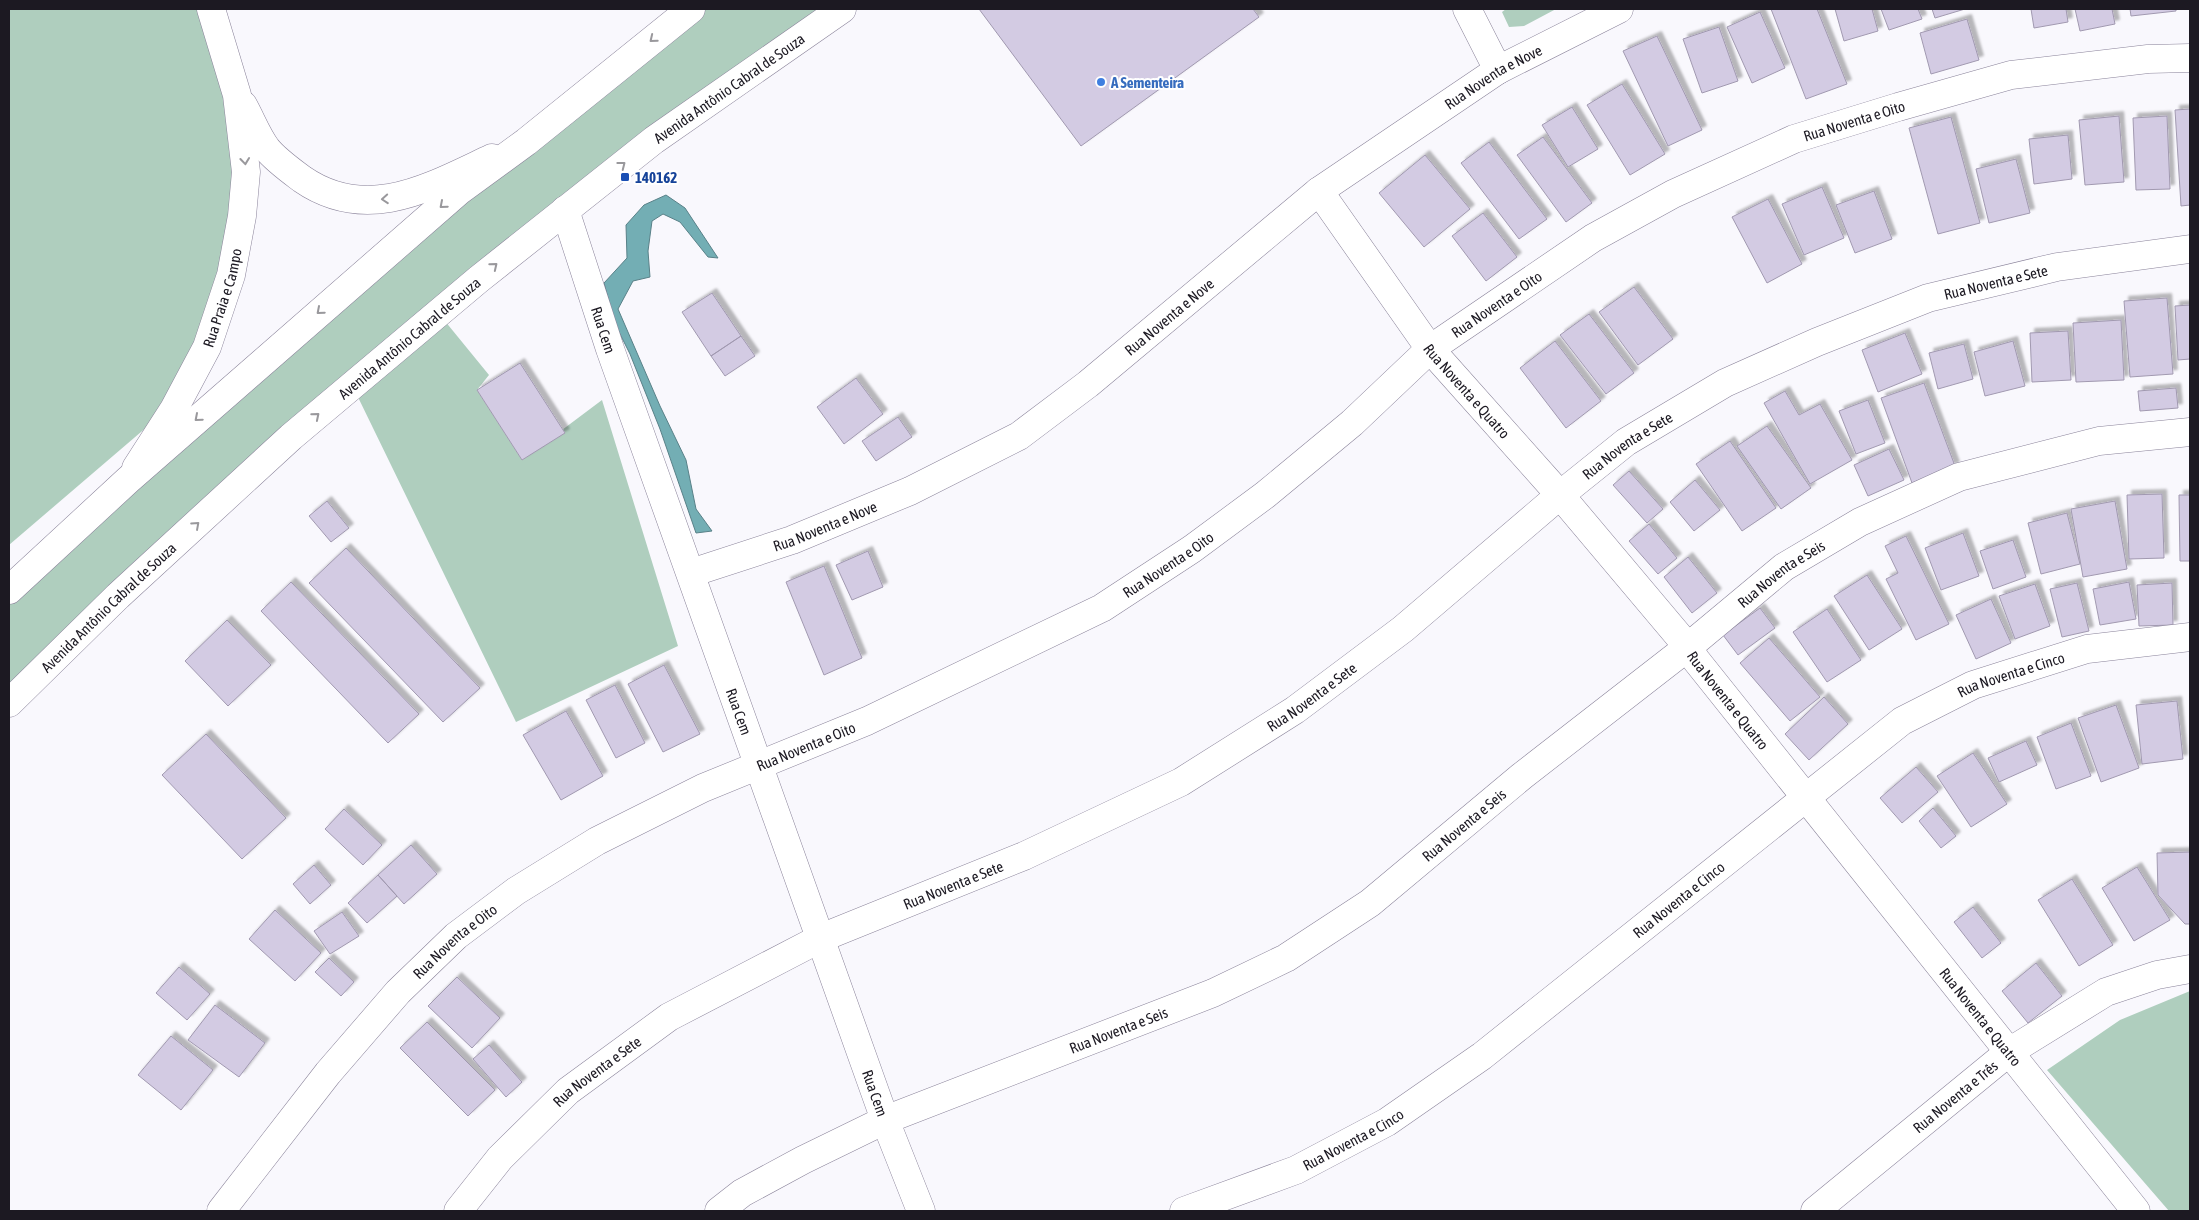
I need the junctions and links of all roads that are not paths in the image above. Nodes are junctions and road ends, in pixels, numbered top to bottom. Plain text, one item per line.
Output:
1 (211, 9) edge
2 (691, 9) edge
3 (842, 9) edge
4 (1467, 9) edge
5 (1619, 9) edge
6 (2190, 58) edge
7 (1498, 70) junction
8 (237, 95) junction
9 (526, 142) junction
10 (1319, 191) junction
11 (565, 210) junction
12 (2190, 249) edge
13 (1430, 348) junction
14 (2190, 432) edge
15 (128, 480) junction
16 (1560, 495) junction
17 (691, 574) junction
18 (9, 590) edge
19 (2190, 637) edge
20 (1688, 647) junction
21 (9, 703) edge
22 (759, 765) junction
23 (1805, 797) junction
24 (821, 938) junction
25 (2190, 969) edge
26 (2009, 1052) junction
27 (885, 1120) junction
28 (221, 1211) edge
29 (458, 1211) edge
30 (719, 1211) edge
31 (921, 1211) edge
32 (1184, 1211) edge
33 (1815, 1211) edge
34 (2136, 1211) edge

1 - 8 main road, Rua Praia e Campo
2 -> 9 main road
11 -> 3 main road, Avenida Antônio Cabral de Souza
4 - 7 main road
5 - 7 main road, Rua Noventa e Nove
6 - 13 main road, Rua Noventa e Oito
7 - 10 main road, Rua Noventa e Nove
9 -> 8 main road, Rua Praia e Campo
8 -> 15 main road, Rua Praia e Campo
9 -> 15 main road
10 - 13 main road, Rua Noventa e Quatro
10 - 17 main road, Rua Noventa e Nove
11 - 17 main road, Rua Cem
21 -> 11 main road, Avenida Antônio Cabral de Souza
12 - 16 main road, Rua Noventa e Sete
13 - 16 main road, Rua Noventa e Quatro
13 - 22 main road, Rua Noventa e Oito
14 - 20 main road, Rua Noventa e Seis
15 - 18 main road
16 - 20 main road, Rua Noventa e Quatro
16 - 24 main road, Rua Noventa e Sete
17 - 22 main road, Rua Cem
19 - 23 main road, Rua Noventa e Cinco
20 - 23 main road, Rua Noventa e Quatro
20 - 27 main road, Rua Noventa e Seis
22 - 24 main road, Rua Cem
22 - 28 main road, Rua Noventa e Oito
23 - 26 main road, Rua Noventa e Quatro
23 - 32 main road, Rua Noventa e Cinco
24 - 27 main road, Rua Cem
24 - 29 main road, Rua Noventa e Sete
25 - 26 main road, Rua Noventa e Três
26 - 33 main road, Rua Noventa e Três
26 - 34 main road, Rua Noventa e Quatro
27 - 30 main road, Rua Noventa e Seis
27 - 31 main road, Rua Cem

